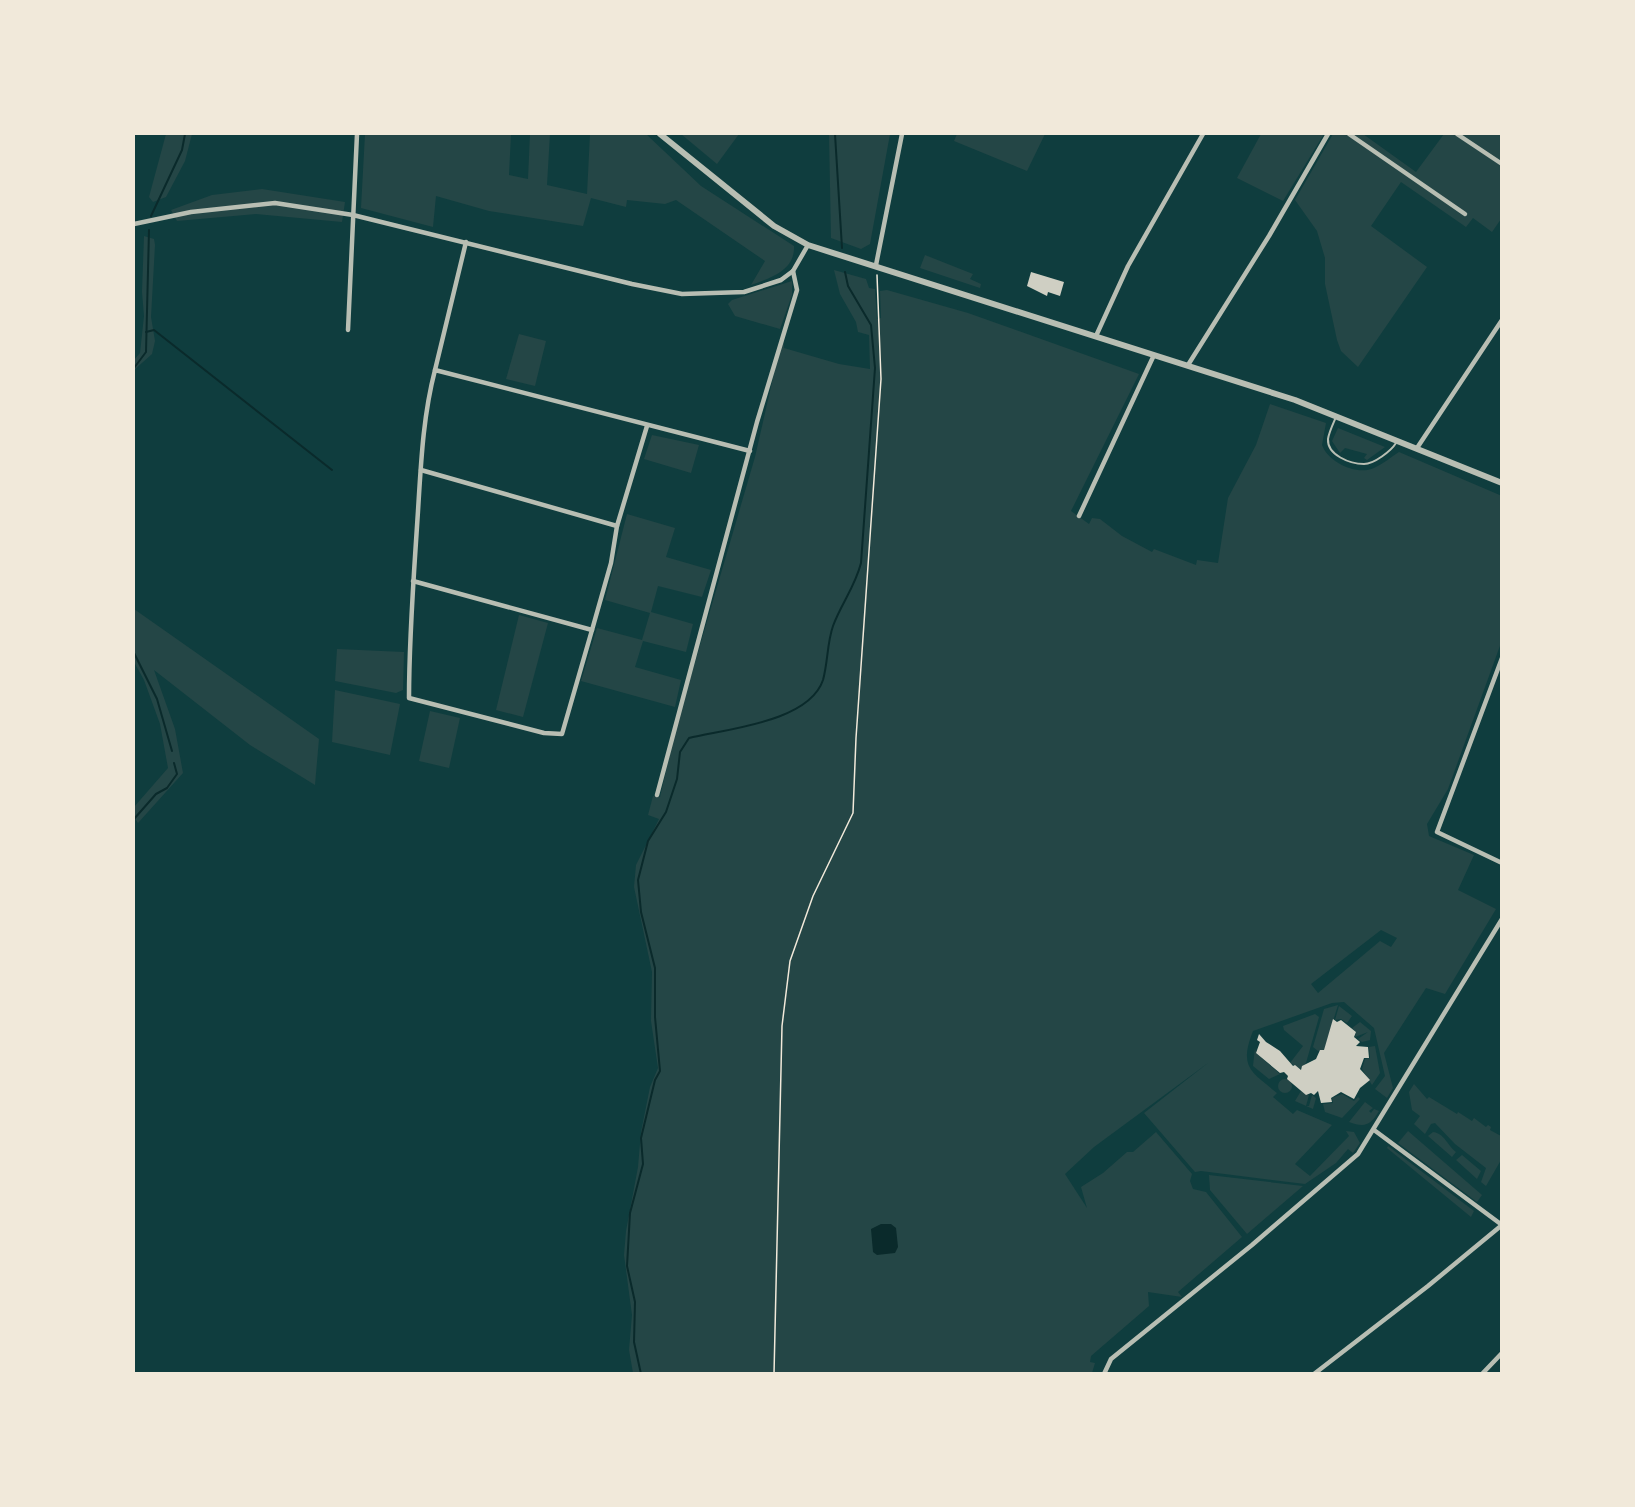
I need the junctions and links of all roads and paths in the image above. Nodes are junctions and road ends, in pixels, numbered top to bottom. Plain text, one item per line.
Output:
1 (357, 134) edge
2 (660, 134) edge
3 (902, 134) edge
4 (1203, 134) edge
5 (1328, 134) edge
6 (1349, 134) edge
7 (1457, 134) edge
8 (1502, 164) edge
9 (1465, 214) dead end
10 (353, 215) junction
11 (134, 224) edge
12 (466, 242) junction
13 (808, 245) junction
14 (876, 265) junction
15 (793, 271) junction
16 (1502, 320) edge
17 (348, 330) dead end
18 (1096, 336) junction
19 (1154, 354) junction
20 (1190, 363) junction
21 (435, 370) junction
22 (1336, 417) junction
23 (647, 426) junction
24 (1397, 441) junction
25 (1418, 448) junction
26 (750, 451) junction
27 (421, 470) junction
28 (1502, 483) edge
29 (1079, 516) dead end
30 (617, 525) junction
31 (413, 581) junction
32 (592, 630) junction
33 (1502, 658) edge
34 (657, 795) dead end
35 (1502, 863) edge
36 (1502, 919) edge
37 (1374, 1130) junction
38 (1501, 1225) edge
39 (1502, 1353) edge
40 (774, 1374) edge
41 (1104, 1374) edge
42 (1314, 1374) edge
43 (1482, 1374) edge

1 - 10 street
2 - 13 street
3 - 14 street
4 - 18 street
5 - 20 street
6 - 9 street
7 - 8 street
10 - 11 street
10 - 12 street
10 - 17 street
12 - 15 street
12 - 21 street
13 - 14 street
13 - 15 street
14 - 18 street
14 - 40 path
15 - 26 street
16 - 25 street
18 - 19 street
19 - 20 street
19 - 29 street
20 - 22 street
21 - 23 street
21 - 27 street
22 - 24 street
22 - 24 lane
23 - 26 street
23 - 30 street
24 - 25 street
25 - 28 street
26 - 34 street
27 - 30 street
27 - 31 street
30 - 32 street
31 - 32 street
31 - 32 street
33 - 35 street
36 - 37 street
37 - 38 street
37 - 41 street
38 - 42 street
39 - 43 street

